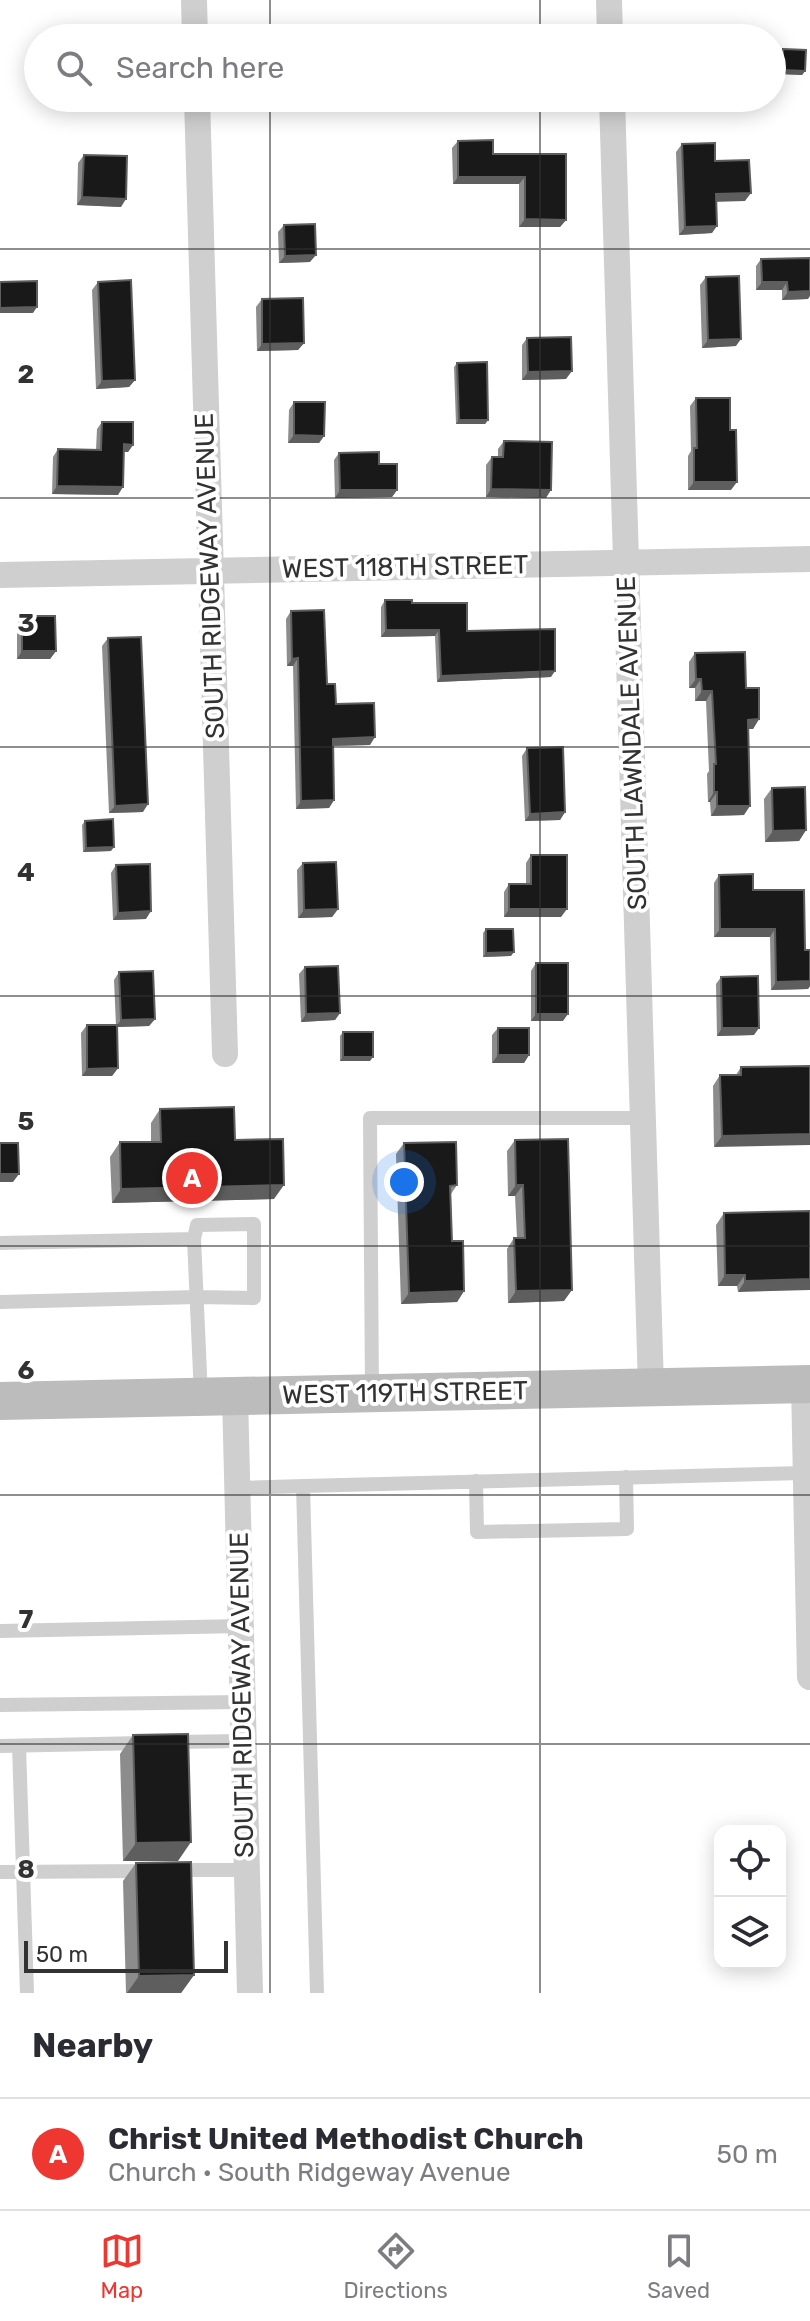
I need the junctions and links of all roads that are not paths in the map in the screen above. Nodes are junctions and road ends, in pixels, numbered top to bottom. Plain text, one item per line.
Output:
1 (194, 0) edge
2 (609, 0) edge
3 (195, 24) edge
4 (610, 24) edge
5 (197, 112) edge
6 (612, 112) edge
7 (810, 559) edge
8 (626, 562) junction
9 (210, 572) junction
10 (0, 575) edge
11 (225, 1054) dead end
12 (643, 1118) junction
13 (194, 1239) junction
14 (0, 1243) edge
15 (197, 1297) junction
16 (0, 1302) edge
17 (807, 1384) edge
18 (651, 1387) junction
19 (372, 1393) junction
20 (218, 1397) junction
21 (0, 1401) edge
22 (805, 1473) junction
23 (626, 1477) junction
24 (476, 1481) junction
25 (303, 1486) junction
26 (237, 1488) junction
27 (241, 1626) junction
28 (0, 1631) edge
29 (810, 1677) edge
30 (243, 1702) junction
31 (0, 1705) edge
32 (244, 1741) junction
33 (0, 1746) edge
34 (19, 1746) junction
35 (247, 1870) junction
36 (0, 1872) edge
37 (23, 1872) junction
38 (27, 1993) edge
39 (250, 1993) edge
40 (317, 1993) edge

1 - 3 street
2 - 4 street
5 - 9 street, SOUTH RIDGEWAY AVENUE
6 - 8 street, SOUTH LAWNDALE AVENUE
7 - 8 street, WEST 118TH STREET
8 - 9 street, WEST 118TH STREET
8 - 12 street, SOUTH LAWNDALE AVENUE
9 - 10 street, WEST 118TH STREET
9 - 11 street, SOUTH RIDGEWAY AVENUE
12 - 18 street, SOUTH LAWNDALE AVENUE
12 - 19 lane
13 - 14 lane
13 - 15 lane
13 - 15 lane
15 - 16 lane
15 - 20 lane
17 - 18 street, WEST 119TH STREET
17 - 22 street
18 - 19 street, WEST 119TH STREET
19 - 20 street, WEST 119TH STREET
20 - 21 street, WEST 119TH STREET
20 - 26 street, SOUTH RIDGEWAY AVENUE
22 - 23 lane
22 - 29 street
23 - 24 lane
23 - 24 lane
24 - 25 lane
25 - 26 lane
25 - 40 lane
26 - 27 street, SOUTH RIDGEWAY AVENUE
27 - 28 lane
27 - 30 street, SOUTH RIDGEWAY AVENUE
30 - 31 lane
30 - 32 street, SOUTH RIDGEWAY AVENUE
32 - 34 lane
32 - 35 street, SOUTH RIDGEWAY AVENUE
33 - 34 lane
34 - 37 lane
35 - 37 lane
35 - 39 street, SOUTH RIDGEWAY AVENUE
36 - 37 lane
37 - 38 lane

